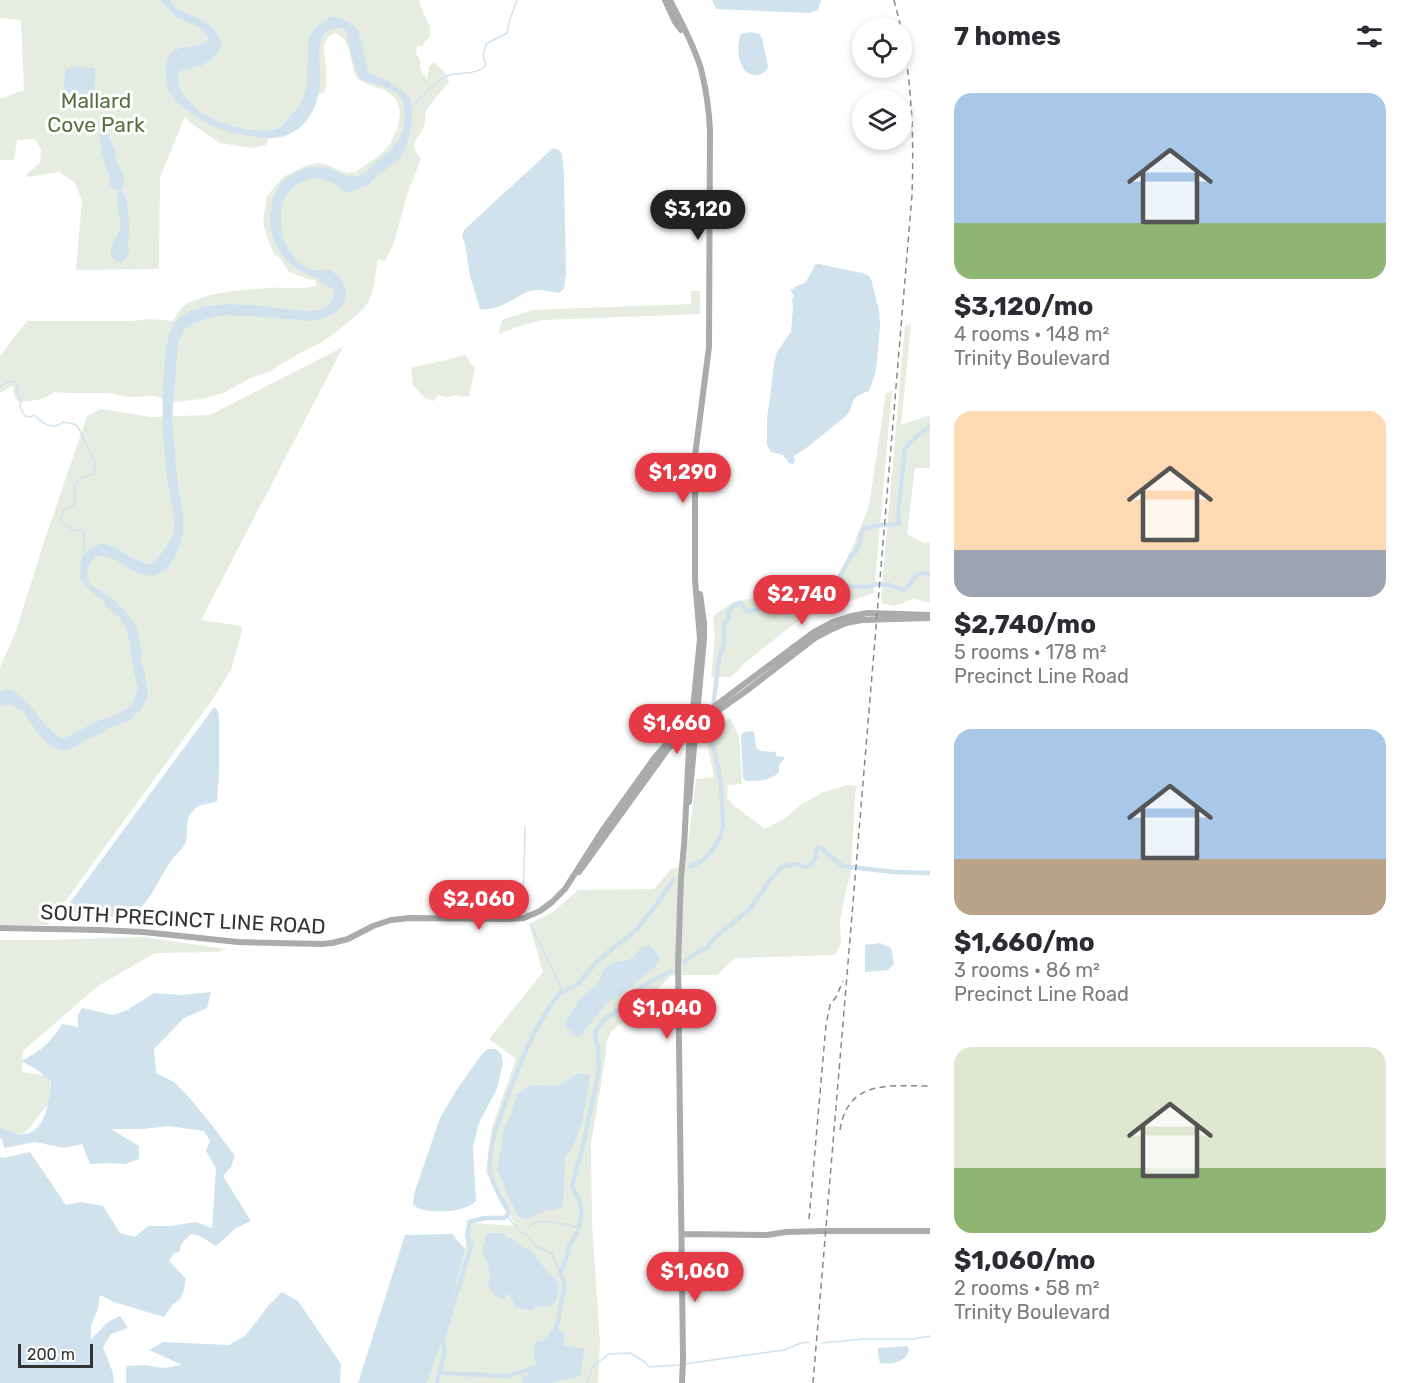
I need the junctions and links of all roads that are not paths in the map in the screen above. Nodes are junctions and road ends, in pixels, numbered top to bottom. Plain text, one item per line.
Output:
1 (664, 0) edge
2 (670, 0) edge
3 (692, 45) junction
4 (930, 617) edge
5 (697, 723) junction
6 (675, 742) junction
7 (689, 748) junction
8 (649, 771) junction
9 (642, 776) junction
10 (624, 810) junction
11 (684, 848) junction
12 (565, 889) junction
13 (0, 928) edge
14 (930, 1232) edge
15 (682, 1234) junction
16 (683, 1383) edge

1 - 3 main road
2 - 3 main road
3 - 5 main road
4 - 5 main road
5 - 6 main road
5 - 7 main road
5 - 8 main road, SOUTH PRECINCT LINE ROAD
5 - 11 main road
6 - 7 main road
6 - 8 main road
7 - 11 main road
8 - 9 main road, SOUTH PRECINCT LINE ROAD
8 - 10 main road
9 - 10 main road
9 - 12 main road, SOUTH PRECINCT LINE ROAD
10 - 12 main road
11 - 15 main road
12 - 13 main road, SOUTH PRECINCT LINE ROAD
14 - 15 main road
15 - 16 main road

